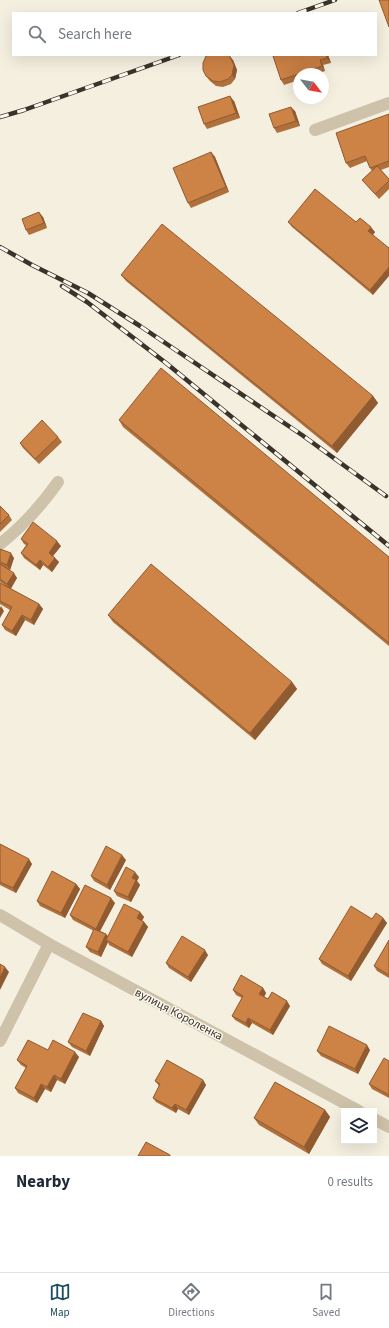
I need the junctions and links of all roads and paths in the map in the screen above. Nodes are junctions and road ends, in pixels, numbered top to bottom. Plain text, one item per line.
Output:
1 (389, 103) edge
2 (315, 130) dead end
3 (58, 482) dead end
4 (0, 544) edge
5 (0, 916) edge
6 (49, 944) junction
7 (0, 1041) edge
8 (353, 1108) edge
9 (377, 1121) edge
10 (389, 1127) edge

1 - 2 street
3 - 4 street
5 - 6 street, вулиця Короленка
6 - 7 street
6 - 8 street, вулиця Короленка
9 - 10 street

